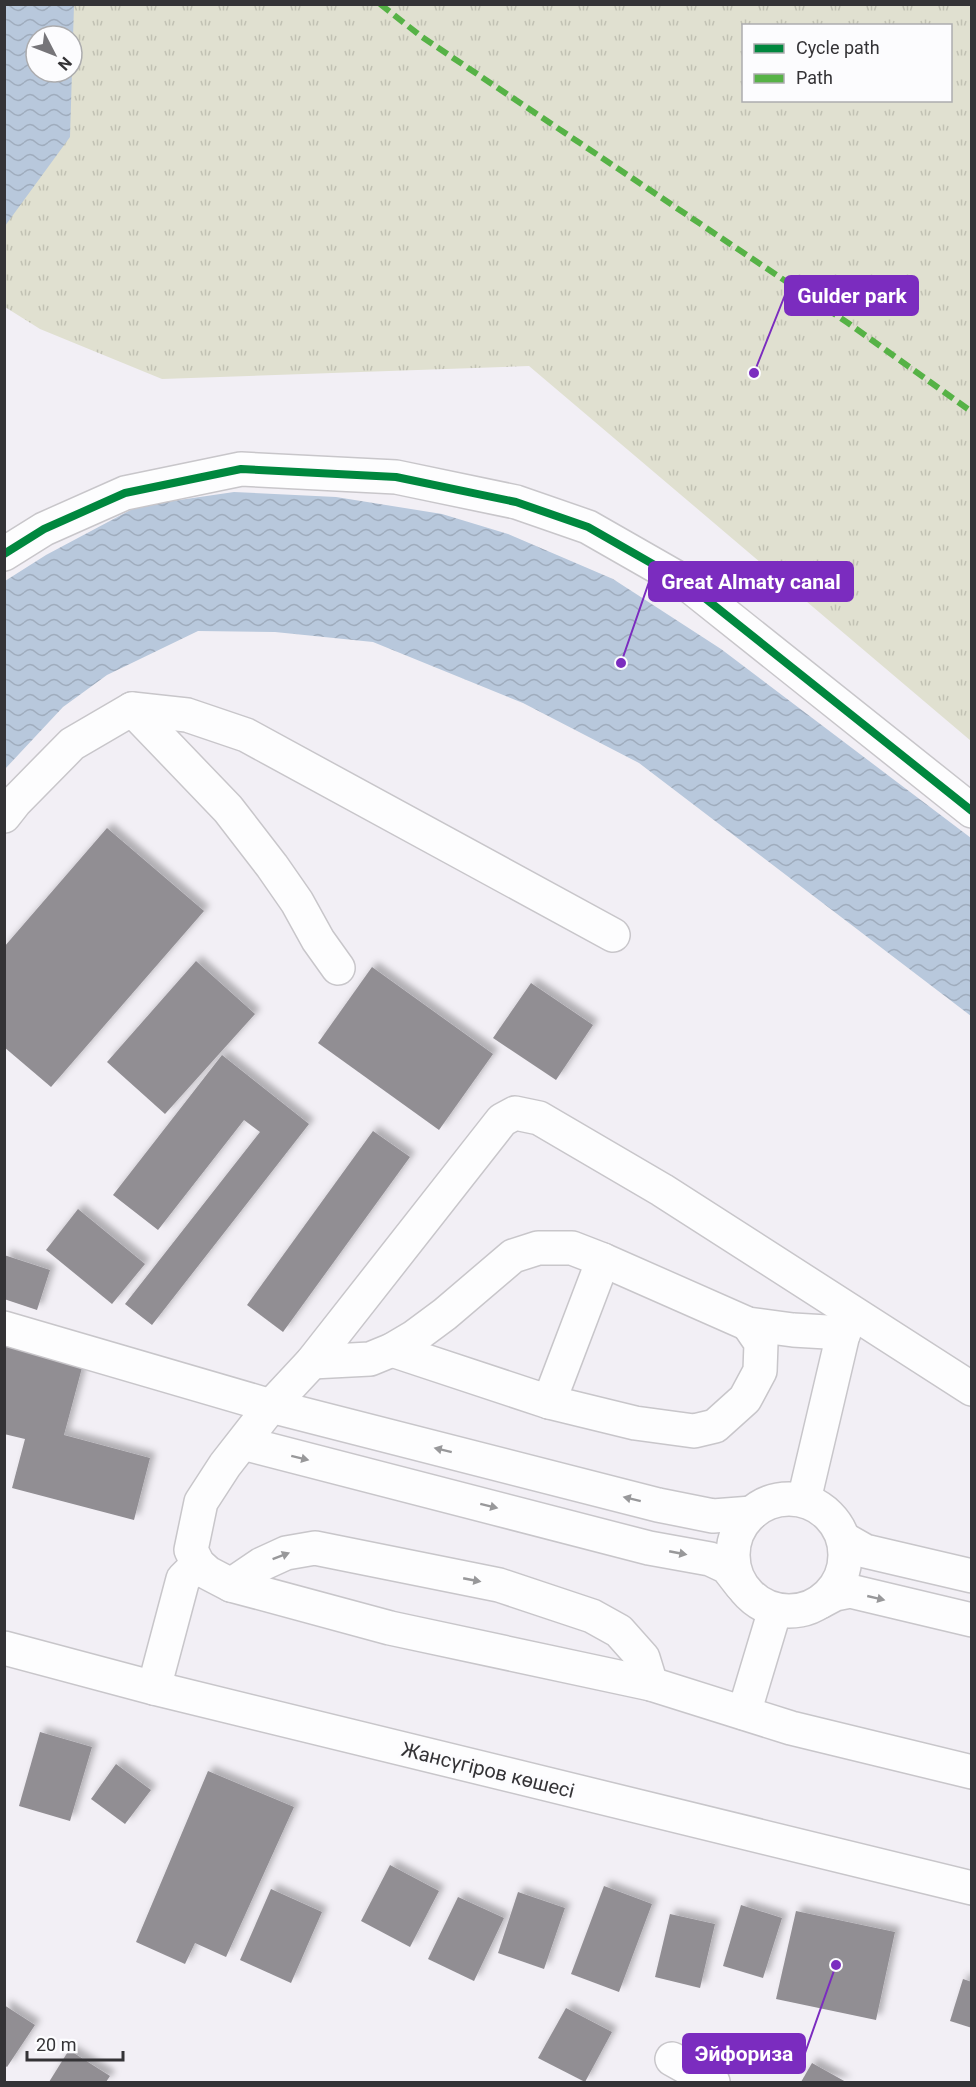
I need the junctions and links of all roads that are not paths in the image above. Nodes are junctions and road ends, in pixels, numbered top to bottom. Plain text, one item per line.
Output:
1 (4, 554) edge
2 (132, 709) junction
3 (972, 811) edge
4 (4, 816) edge
5 (613, 935) dead end
6 (338, 968) dead end
7 (603, 1260) junction
8 (846, 1322) junction
9 (748, 1324) junction
10 (4, 1328) edge
11 (392, 1350) junction
12 (312, 1362) junction
13 (972, 1389) edge
14 (549, 1402) junction
15 (271, 1406) junction
16 (243, 1443) junction
17 (804, 1500) junction
18 (752, 1513) junction
19 (844, 1539) junction
20 (198, 1564) junction
21 (972, 1576) edge
22 (231, 1585) junction
23 (741, 1585) junction
24 (820, 1602) junction
25 (775, 1610) junction
26 (972, 1620) edge
27 (4, 1648) edge
28 (651, 1684) junction
29 (154, 1688) junction
30 (744, 1713) junction
31 (972, 1772) edge
32 (972, 1888) edge
33 (672, 2060) dead end
34 (713, 2082) edge

1 - 3 street
2 - 4 street
2 - 5 street
2 - 6 street
7 - 9 street
7 - 11 street
7 - 14 street
8 - 9 street
8 - 12 street
8 - 13 street
8 - 17 street
9 - 14 street
10 - 15 street
11 - 12 street
11 - 14 street
12 - 15 street
15 - 16 street
18 -> 15 street
16 - 20 street
16 -> 23 street
17 - 18 street
17 - 19 street
18 - 23 street
19 - 21 street
19 - 24 street
20 - 22 street
20 - 29 street
22 - 28 street
22 -> 28 street
23 - 25 street
24 - 25 street
24 -> 26 street
25 - 30 street
27 - 29 street, Жансүгіров көшесі
28 - 30 street
29 - 32 street, Жансүгіров көшесі
30 - 31 street
33 - 34 street

